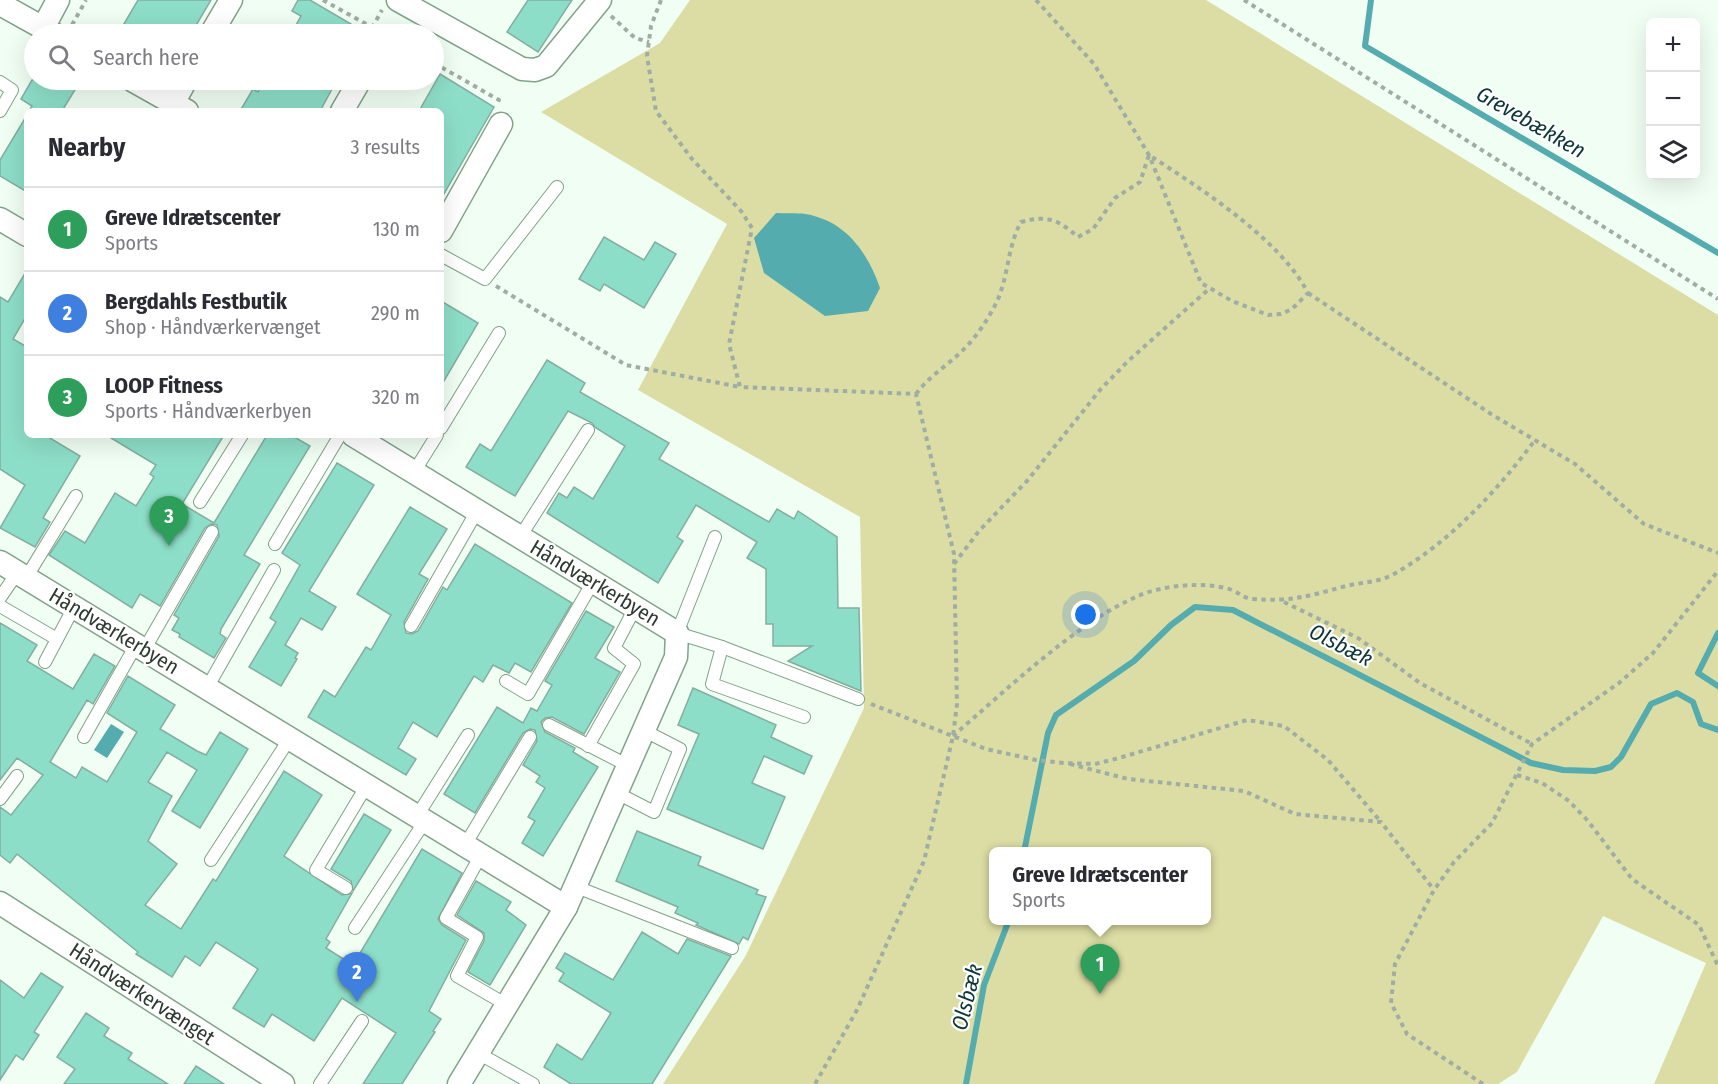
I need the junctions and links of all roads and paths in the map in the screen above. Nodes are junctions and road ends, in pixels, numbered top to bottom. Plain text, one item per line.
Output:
1 (58, 0) edge
2 (86, 0) edge
3 (231, 0) edge
4 (323, 0) edge
5 (388, 0) edge
6 (398, 0) edge
7 (661, 0) edge
8 (1036, 0) edge
9 (1245, 0) edge
10 (598, 2) edge
11 (0, 4) edge
12 (36, 24) edge
13 (50, 24) edge
14 (73, 24) edge
15 (218, 24) edge
16 (365, 24) edge
17 (374, 24) edge
18 (441, 24) edge
19 (444, 26) edge
20 (649, 42) junction
21 (444, 69) edge
22 (0, 82) edge
23 (150, 90) edge
24 (184, 90) edge
25 (354, 90) edge
26 (180, 107) edge
27 (344, 108) edge
28 (0, 111) edge
29 (501, 124) joint
30 (1149, 155) junction
31 (557, 187) dead end
32 (0, 220) edge
33 (444, 226) edge
34 (24, 229) edge
35 (444, 257) edge
36 (485, 279) junction
37 (1210, 288) junction
38 (1308, 292) junction
39 (1718, 298) edge
40 (499, 333) dead end
41 (740, 387) junction
42 (916, 394) junction
43 (444, 423) edge
44 (588, 430) dead end
45 (240, 438) edge
46 (338, 438) edge
47 (358, 438) edge
48 (435, 438) edge
49 (1535, 440) junction
50 (414, 472) junction
51 (76, 496) dead end
52 (200, 502) dead end
53 (477, 511) junction
54 (212, 532) dead end
55 (520, 537) junction
56 (715, 537) dead end
57 (275, 544) dead end
58 (1718, 553) edge
59 (954, 564) junction
60 (274, 570) dead end
61 (14, 571) edge
62 (1718, 571) edge
63 (593, 582) junction
64 (0, 598) edge
65 (1283, 601) junction
66 (0, 606) edge
67 (74, 608) junction
68 (635, 608) junction
69 (411, 626) dead end
70 (677, 633) junction
71 (57, 639) junction
72 (140, 647) junction
73 (722, 647) junction
74 (45, 662) dead end
75 (506, 681) dead end
76 (207, 688) junction
77 (858, 699) joint
78 (804, 717) dead end
79 (549, 725) dead end
80 (643, 730) junction
81 (468, 735) dead end
82 (953, 736) junction
83 (84, 737) dead end
84 (530, 737) dead end
85 (290, 738) junction
86 (1532, 744) junction
87 (588, 746) junction
88 (1064, 763) junction
89 (627, 765) junction
90 (1517, 775) junction
91 (17, 776) dead end
92 (367, 786) junction
93 (617, 793) junction
94 (0, 798) edge
95 (421, 818) junction
96 (1381, 822) junction
97 (473, 850) junction
98 (212, 860) dead end
99 (346, 888) dead end
100 (1434, 890) junction
101 (570, 896) junction
102 (0, 903) edge
103 (356, 928) dead end
104 (732, 948) dead end
105 (1718, 966) edge
106 (507, 1005) junction
107 (362, 1022) dead end
108 (478, 1053) junction
109 (283, 1084) edge
110 (320, 1084) edge
111 (459, 1084) edge
112 (533, 1084) edge
113 (815, 1084) edge
114 (1483, 1084) edge

1 - 13 street
2 - 14 path
3 - 15 street
4 - 16 path
5 - 17 path
6 - 18 street
7 - 20 path
8 - 30 path
9 - 39 path
10 - 19 street
10 - 20 path
11 - 12 street
20 - 41 path
21 - 29 path
22 - 28 lane
23 - 26 street
24 - 26 street
25 - 27 street
29 - 33 street
30 - 37 path
30 - 38 path
30 - 42 path
31 - 36 lane
32 - 34 street
35 - 36 lane
36 - 41 path
37 - 38 path
37 - 59 path
38 - 49 path
40 - 43 lane
41 - 42 path
42 - 59 path
44 - 55 lane
45 - 52 lane
46 - 57 lane
47 - 50 street, Håndværkerbyen
48 - 50 lane
49 - 58 path
49 - 65 path
50 - 53 street, Håndværkerbyen
51 - 61 lane
53 - 55 street, Håndværkerbyen
53 - 69 lane
54 - 72 lane
55 - 63 street, Håndværkerbyen
56 - 70 lane
59 - 82 path
60 - 76 lane
61 - 64 lane
61 - 67 street, Håndværkerbyen
62 - 86 path
63 - 68 street, Håndværkerbyen
63 - 75 lane
65 - 82 path
65 - 86 path
66 - 71 lane
67 - 71 lane
67 - 72 street, Håndværkerbyen
68 - 70 street, Håndværkerbyen
68 - 87 lane
70 - 73 lane
70 - 80 street, Håndværkerbyen
71 - 74 lane
72 - 76 street, Håndværkerbyen
72 - 83 lane
73 - 77 lane
73 - 78 lane
76 - 85 street, Håndværkerbyen
77 - 82 path
79 - 87 lane
80 - 89 street, Håndværkerbyen
80 - 93 lane
81 - 95 lane
82 - 88 path
82 - 113 path
84 - 97 lane
85 - 92 street, Håndværkerbyen
85 - 98 lane
86 - 90 path
87 - 89 lane
88 - 96 path
88 - 96 path
89 - 93 street, Håndværkerbyen
90 - 100 path
90 - 105 path
91 - 94 lane
92 - 95 street, Håndværkerbyen
92 - 99 lane
93 - 101 street, Håndværkerbyen
95 - 97 street, Håndværkerbyen
95 - 103 lane
96 - 100 path
97 - 101 street, Håndværkerbyen
97 - 106 lane
100 - 114 path
101 - 104 lane
101 - 106 street, Håndværkerbyen
102 - 109 street, Håndværkervænget
106 - 108 street, Håndværkerbyen
107 - 110 lane
108 - 111 street, Håndværkerbyen
108 - 112 lane

